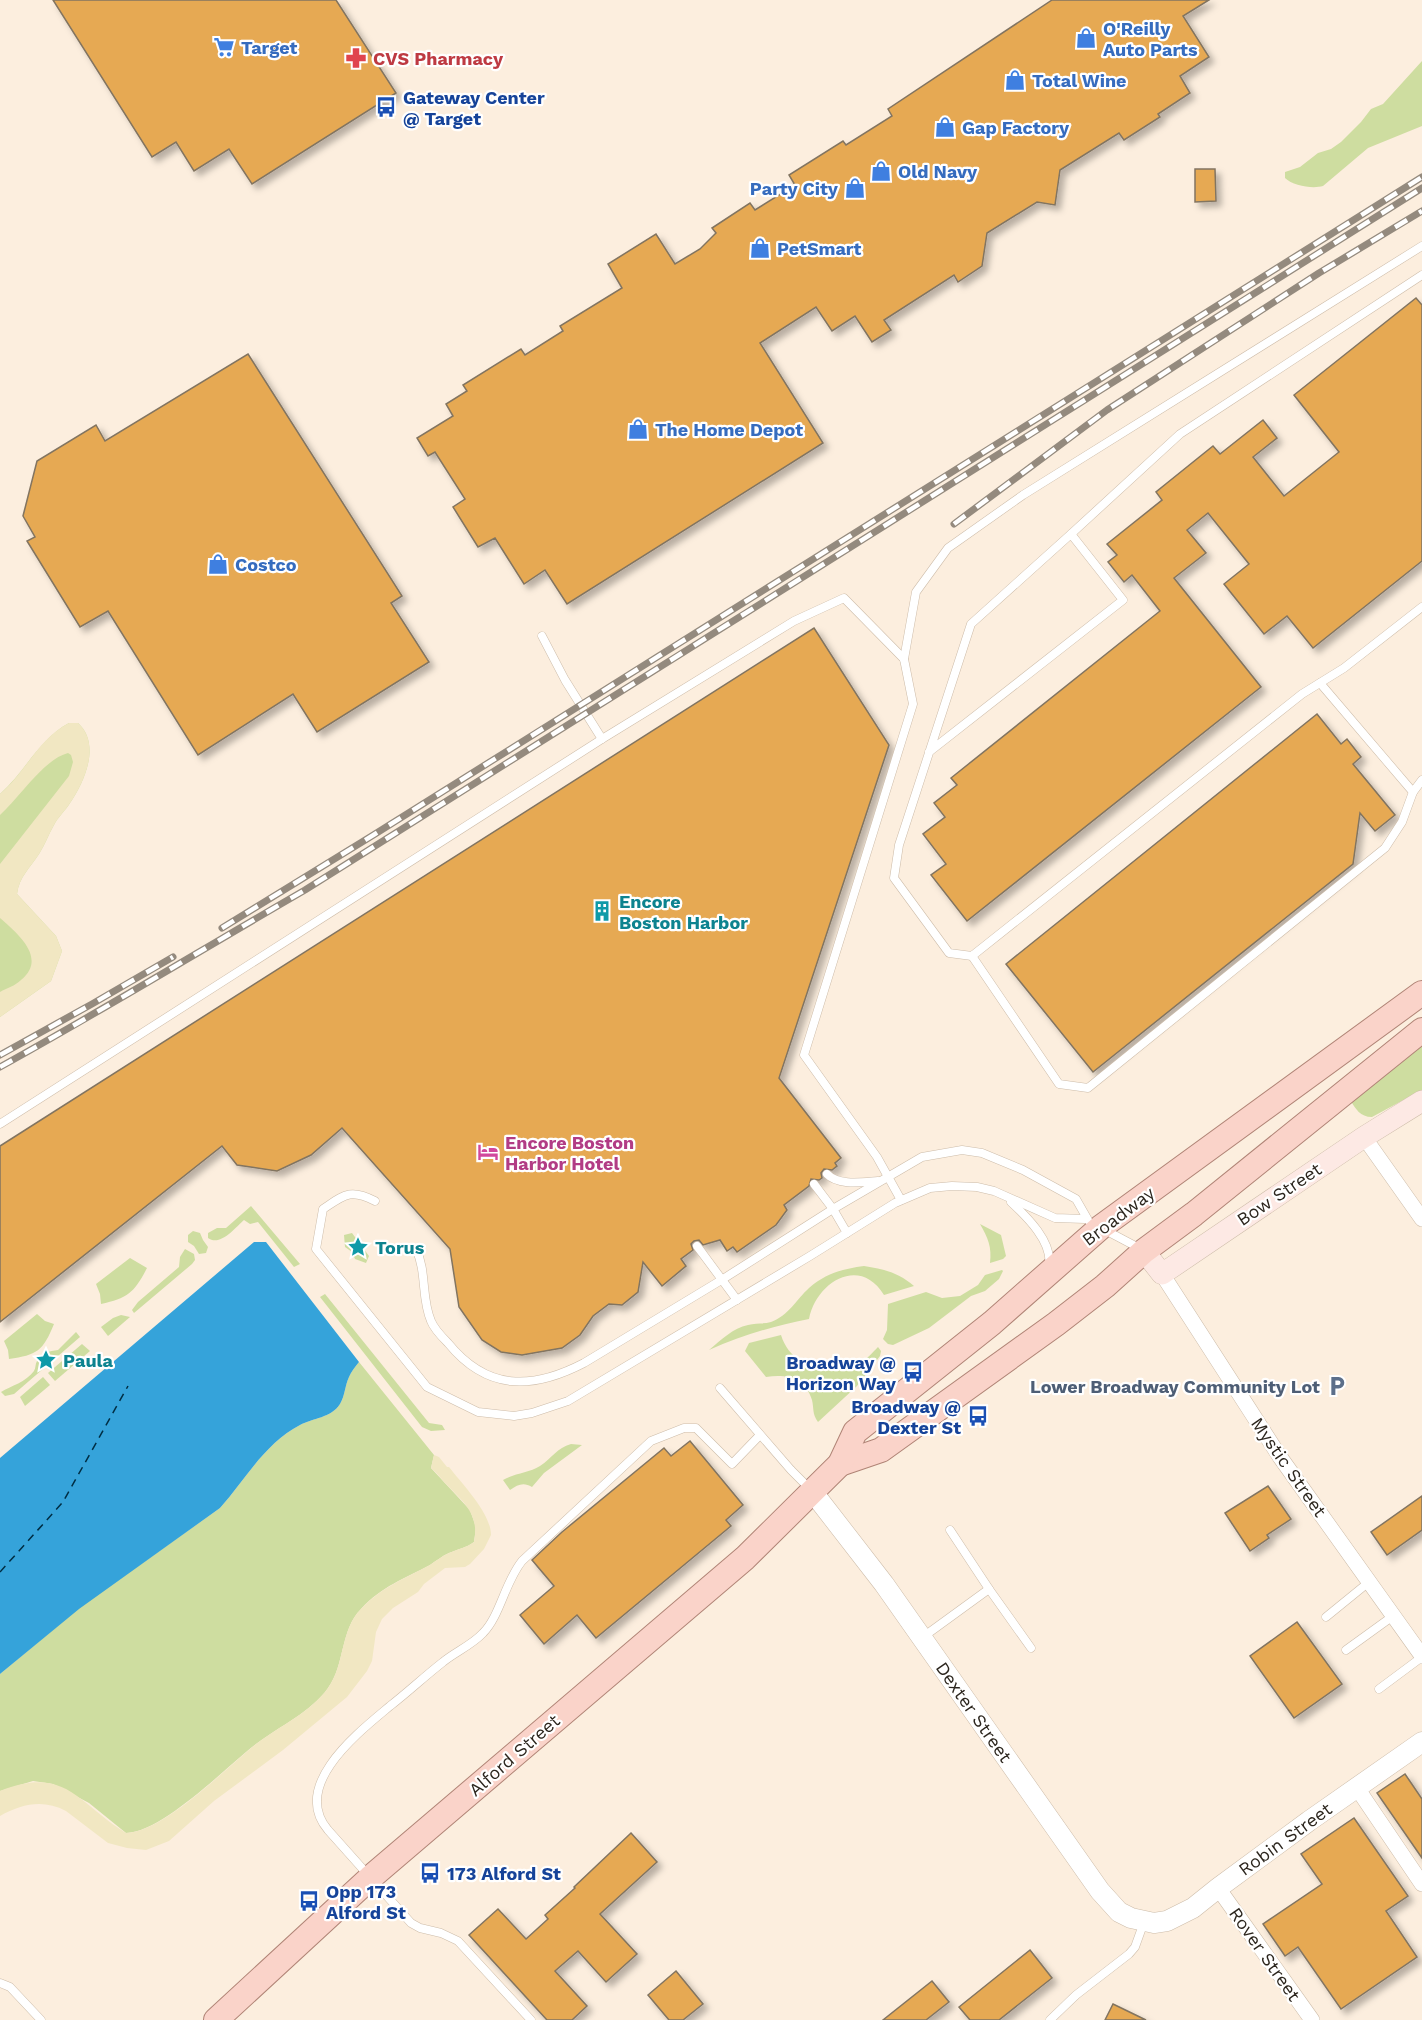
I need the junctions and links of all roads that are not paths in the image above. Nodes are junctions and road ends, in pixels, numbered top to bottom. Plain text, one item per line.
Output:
1 (1422, 246) edge
2 (1422, 275) edge
3 (1071, 534) junction
4 (1422, 607) edge
5 (542, 636) dead end
6 (904, 659) junction
7 (1320, 683) junction
8 (602, 739) junction
9 (930, 752) junction
10 (1422, 780) edge
11 (1413, 792) junction
12 (972, 956) junction
13 (1422, 993) edge
14 (1422, 1030) edge
15 (1422, 1101) edge
16 (0, 1124) edge
17 (1364, 1137) junction
18 (827, 1174) dead end
19 (885, 1178) junction
20 (814, 1184) dead end
21 (1008, 1198) junction
22 (901, 1200) junction
23 (375, 1201) dead end
24 (833, 1209) junction
25 (1422, 1219) edge
26 (1093, 1223) junction
27 (847, 1233) junction
28 (697, 1246) dead end
29 (416, 1249) dead end
30 (1144, 1251) junction
31 (1047, 1274) junction
32 (1162, 1274) junction
33 (723, 1279) junction
34 (737, 1300) junction
35 (720, 1388) dead end
36 (760, 1435) junction
37 (840, 1464) junction
38 (812, 1491) junction
39 (950, 1530) dead end
40 (1370, 1582) junction
41 (989, 1589) junction
42 (1393, 1616) junction
43 (1326, 1617) dead end
44 (922, 1638) junction
45 (1031, 1648) dead end
46 (1346, 1650) dead end
47 (1422, 1656) edge
48 (1379, 1689) dead end
49 (1422, 1742) edge
50 (1357, 1788) junction
51 (370, 1878) junction
52 (1422, 1884) edge
53 (1218, 1888) junction
54 (1144, 1922) junction
55 (0, 1983) edge
56 (41, 2020) edge
57 (216, 2020) edge
58 (531, 2020) edge
59 (1050, 2020) edge
60 (1312, 2020) edge

1 - 6 lane
2 - 3 lane
3 - 9 lane
3 - 9 lane
4 - 7 lane
5 - 8 lane
6 - 8 lane
6 - 19 lane
7 - 11 lane
7 - 12 lane
8 - 16 lane
9 - 12 lane
10 - 11 lane
11 - 12 lane
13 - 26 main road, Broadway
14 - 30 main road, Broadway
15 - 17 main road, Bow Street
17 - 25 street
17 - 32 main road, Bow Street
18 - 19 lane
19 - 22 lane
19 - 24 lane
19 - 26 lane
20 - 24 lane
21 - 22 lane
21 - 26 lane
21 - 31 lane
22 - 27 lane
23 - 34 lane
24 - 27 lane
24 - 33 lane
26 - 30 lane
26 - 31 main road, Broadway
27 - 34 lane
28 - 33 lane
29 - 33 lane
30 - 32 main road
30 - 37 main road, Broadway
31 - 37 main road, Broadway
32 - 40 street, Mystic Street
33 - 34 lane
35 - 36 lane
36 - 38 lane
36 - 51 lane
37 - 38 main road, Broadway
38 - 44 street, Dexter Street
38 - 51 main road, Alford Street
39 - 41 lane
40 - 42 street, Mystic Street
40 - 43 lane
41 - 44 lane
41 - 45 lane
42 - 46 lane
42 - 47 street, Mystic Street
44 - 54 street, Dexter Street
47 - 48 lane
49 - 50 street, Robin Street
50 - 52 street
50 - 53 street, Robin Street
51 - 57 main road, Alford Street
51 - 58 lane
53 - 54 street, Robin Street
53 - 60 street, Rover Street
54 - 59 lane
55 - 56 lane

